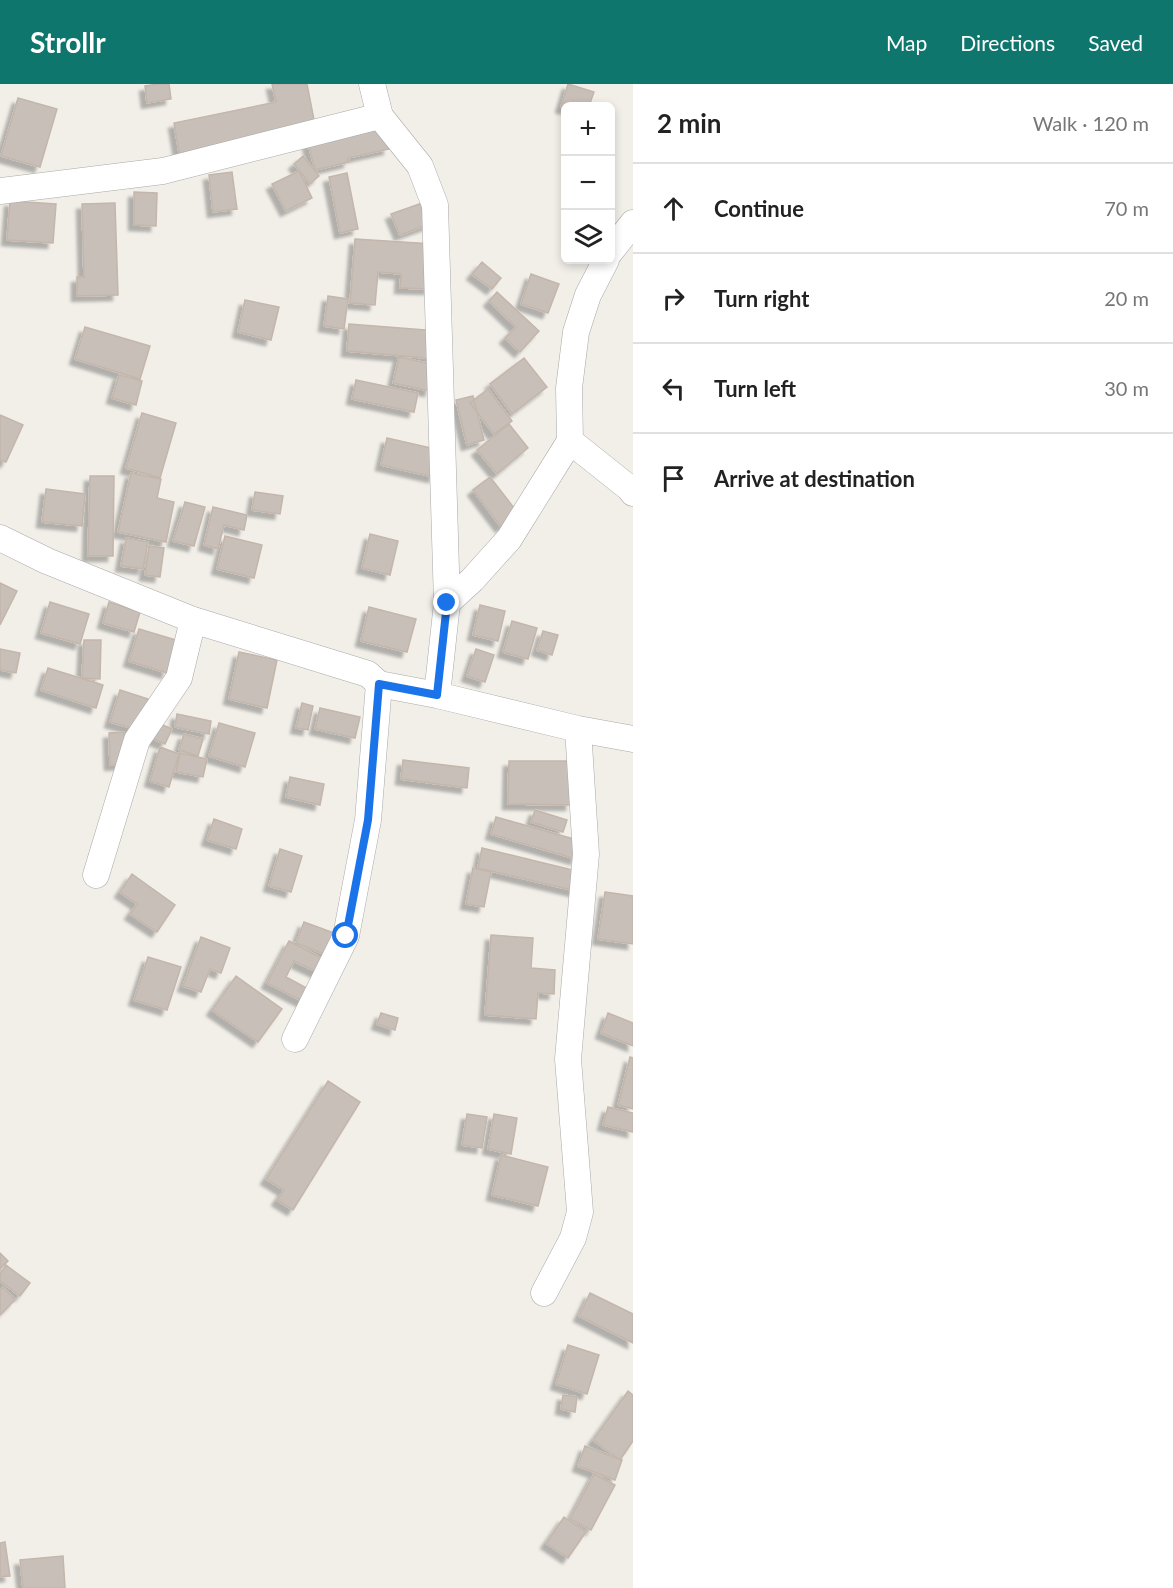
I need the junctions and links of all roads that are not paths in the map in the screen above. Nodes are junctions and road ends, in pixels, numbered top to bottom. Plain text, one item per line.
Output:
1 (372, 84) edge
2 (380, 116) junction
3 (0, 191) edge
4 (633, 222) edge
5 (615, 245) edge
6 (604, 264) edge
7 (570, 441) junction
8 (633, 493) edge
9 (0, 538) edge
10 (447, 603) junction
11 (193, 620) junction
12 (379, 684) junction
13 (437, 695) junction
14 (578, 729) junction
15 (633, 739) edge
16 (96, 874) dead end
17 (295, 1039) dead end
18 (544, 1293) dead end

1 - 2 street
2 - 3 street
2 - 10 street
4 - 5 street
6 - 7 street
7 - 8 street
7 - 10 street
9 - 11 street
10 - 13 street
11 - 12 street
11 - 16 street
12 - 13 street
12 - 17 street
13 - 14 street
14 - 15 street
14 - 18 street

